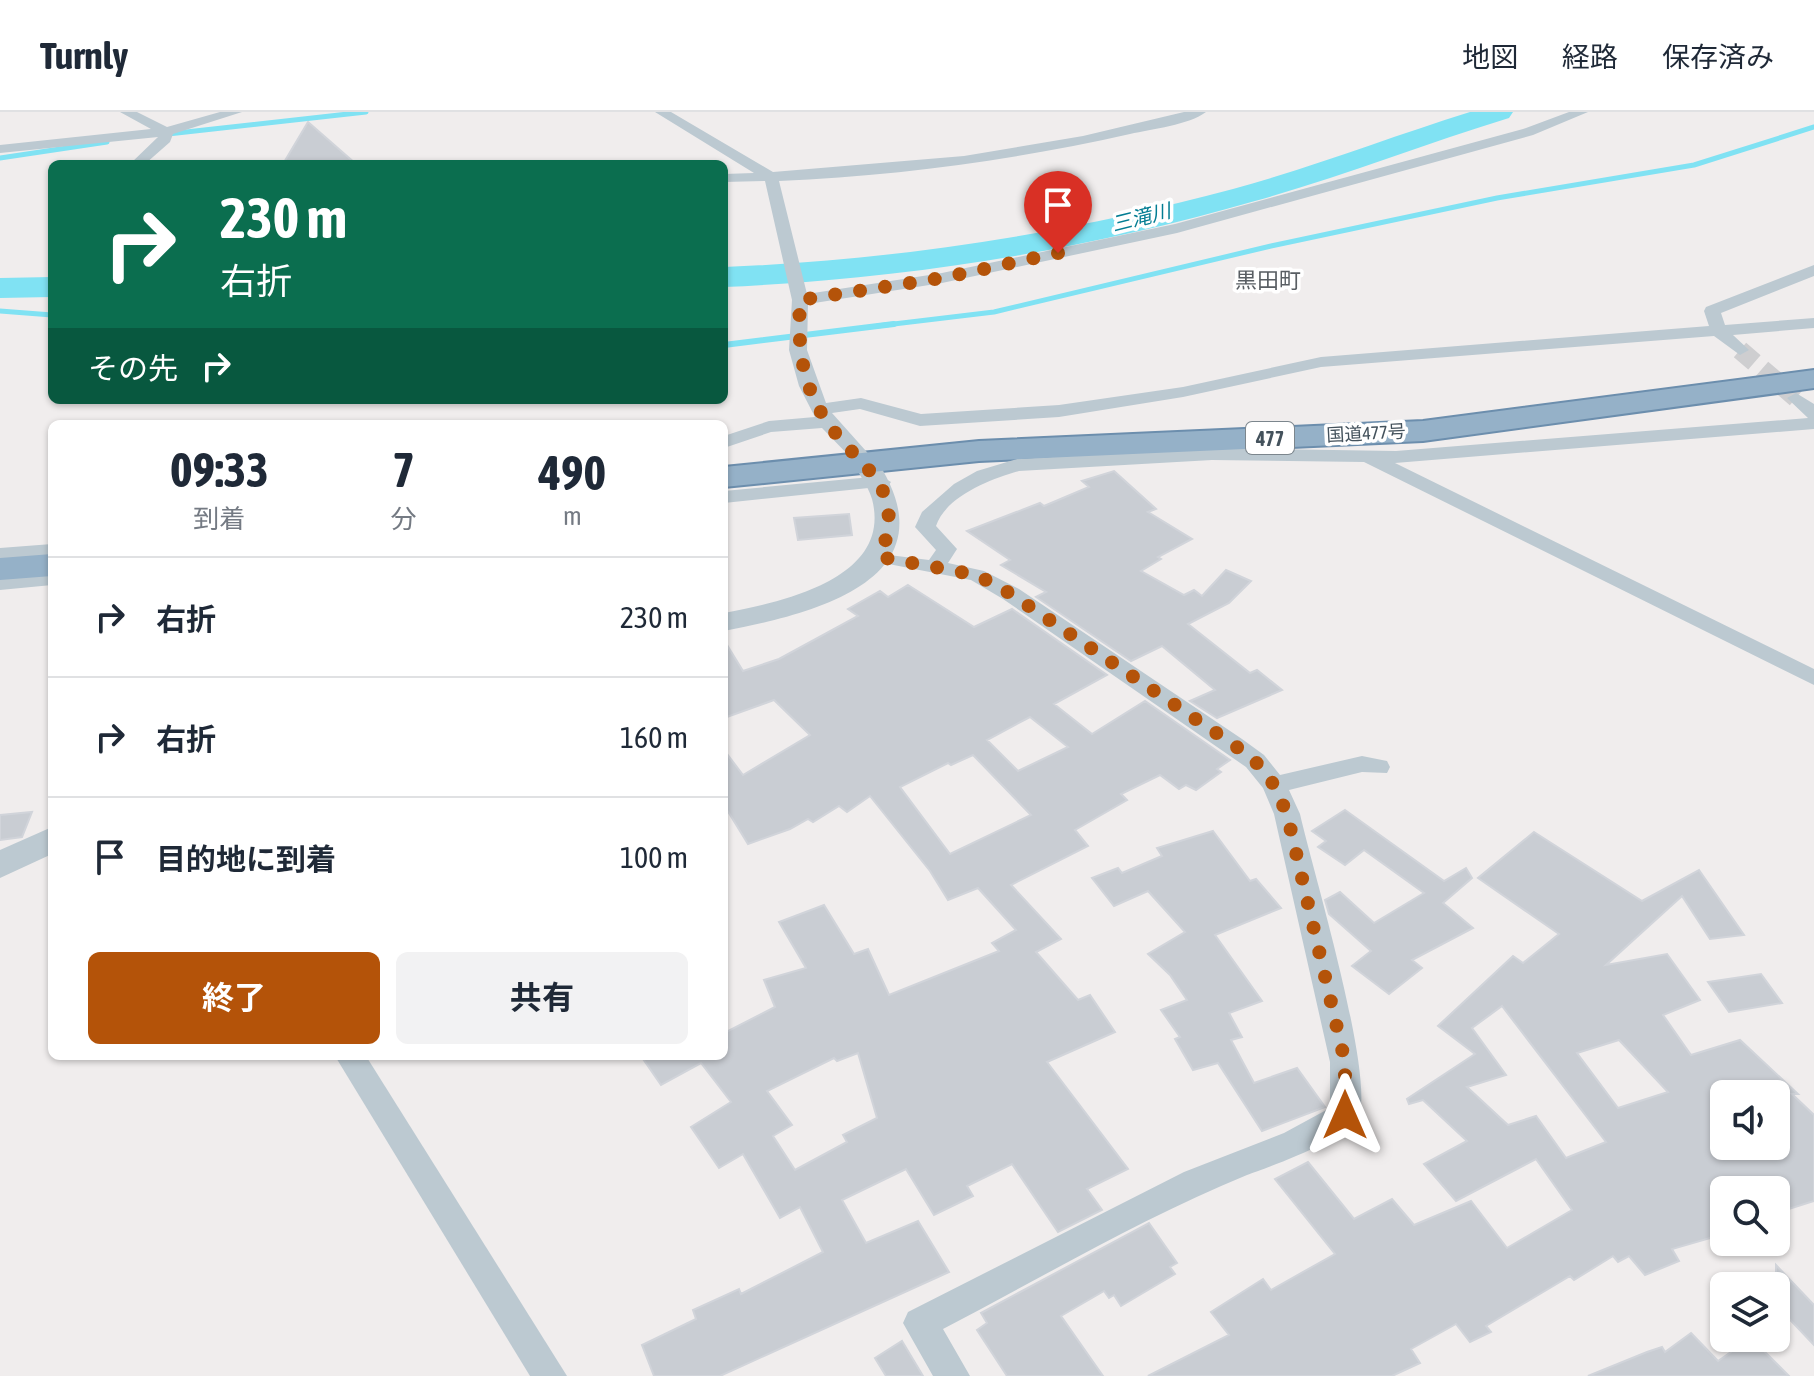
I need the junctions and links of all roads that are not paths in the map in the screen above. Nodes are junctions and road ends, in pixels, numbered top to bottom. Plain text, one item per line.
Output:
1 (127, 112) edge
2 (235, 112) edge
3 (662, 112) edge
4 (1199, 112) edge
5 (1581, 112) edge
6 (166, 134) junction
7 (0, 149) edge
8 (141, 160) edge
9 (771, 177) junction
10 (728, 178) edge
11 (1814, 270) edge
12 (799, 299) junction
13 (1814, 323) edge
14 (1719, 331) junction
15 (1740, 350) tunnel mouth
16 (1805, 388) edge
17 (1814, 414) edge
18 (824, 416) junction
19 (1814, 423) edge
20 (728, 441) edge
21 (1365, 456) junction
22 (872, 471) junction
23 (728, 477) edge
24 (728, 496) edge
25 (48, 550) edge
26 (0, 554) edge
27 (880, 557) junction
28 (48, 565) edge
29 (936, 565) junction
30 (0, 569) edge
31 (48, 579) edge
32 (0, 584) edge
33 (728, 621) edge
34 (1814, 678) edge
35 (1378, 767) dead end
36 (1274, 785) junction
37 (48, 841) edge
38 (0, 865) edge
39 (352, 1060) edge
40 (550, 1376) edge
41 (953, 1376) edge

1 - 6 street
2 - 6 street
3 - 9 street
4 - 9 street
5 - 12 street
6 - 7 street
6 - 8 street
9 - 10 street
9 - 12 street
11 - 14 street
12 - 18 street
13 - 14 street
14 - 15 street
14 - 18 street
16 - 17 street
16 - 22 highway, 国道477号 / 477
18 - 20 street
18 - 22 street
19 - 21 street
21 - 29 street
21 - 34 street
22 - 23 highway, 国道477号 / 477
22 - 24 street
22 - 27 street
25 - 26 street
27 - 29 street
27 - 33 street
28 - 30 highway
29 - 36 street
31 - 32 street
35 - 36 street
36 - 41 street
37 - 38 street
39 - 40 street

